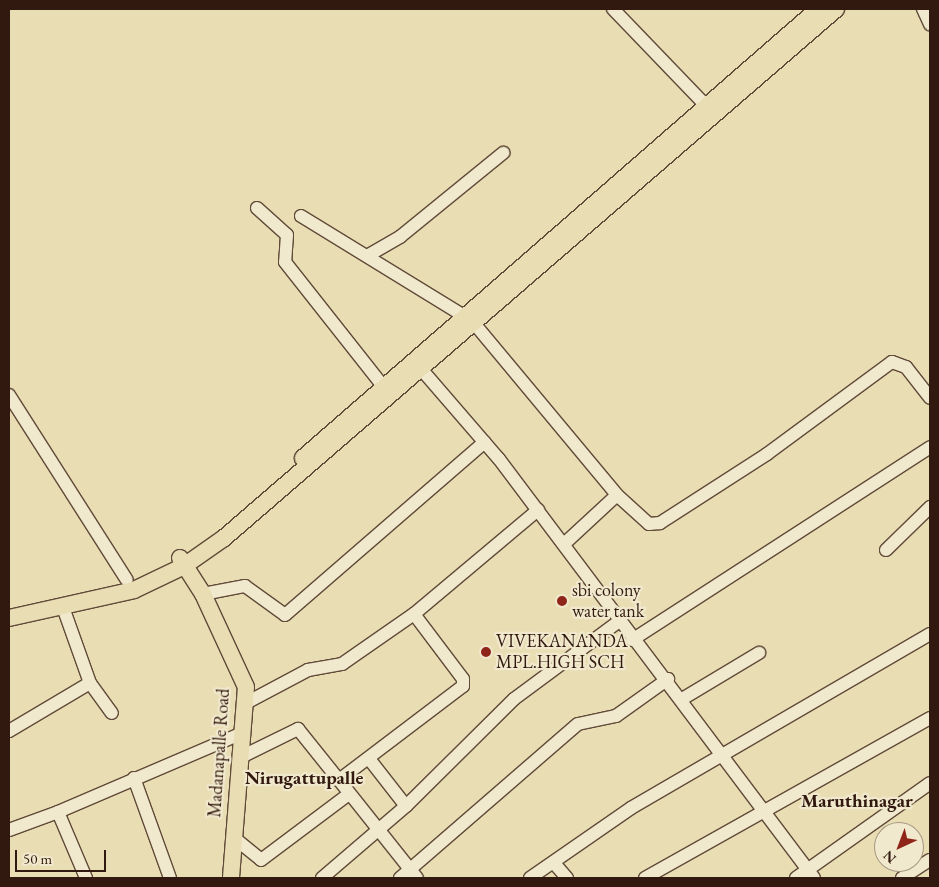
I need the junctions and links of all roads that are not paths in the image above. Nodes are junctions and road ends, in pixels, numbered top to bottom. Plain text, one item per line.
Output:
1 (614, 9) edge
2 (818, 9) edge
3 (836, 9) edge
4 (923, 9) edge
5 (930, 24) edge
6 (711, 111) junction
7 (503, 153) dead end
8 (257, 208) dead end
9 (302, 216) dead end
10 (367, 256) junction
11 (469, 319) junction
12 (417, 364) junction
13 (382, 386) junction
14 (9, 395) edge
15 (930, 398) edge
16 (485, 442) junction
17 (930, 447) edge
18 (617, 495) junction
19 (930, 508) edge
20 (538, 510) junction
21 (564, 544) junction
22 (886, 550) dead end
23 (182, 562) junction
24 (127, 580) junction
25 (203, 594) junction
26 (63, 607) junction
27 (10, 611) edge
28 (414, 614) junction
29 (618, 622) junction
30 (930, 634) edge
31 (632, 640) junction
32 (759, 653) dead end
33 (668, 679) junction
34 (90, 683) junction
35 (682, 698) junction
36 (246, 703) junction
37 (112, 713) dead end
38 (930, 718) edge
39 (9, 731) edge
40 (242, 733) junction
41 (725, 756) junction
42 (239, 758) junction
43 (370, 760) junction
44 (134, 778) junction
45 (339, 780) junction
46 (930, 783) edge
47 (349, 794) junction
48 (406, 806) junction
49 (58, 812) junction
50 (766, 812) junction
51 (380, 829) junction
52 (9, 830) edge
53 (233, 837) junction
54 (930, 860) edge
55 (554, 863) junction
56 (414, 874) edge
57 (811, 875) edge
58 (86, 878) edge
59 (170, 878) edge
60 (231, 878) edge
61 (322, 878) edge
62 (400, 878) edge
63 (530, 878) edge
64 (567, 878) edge
65 (645, 878) edge
66 (796, 878) edge
67 (902, 878) edge

1 - 6 street
2 - 6 main road
3 - 6 main road
4 - 5 street
6 - 11 main road
7 - 10 street
8 - 13 street
9 - 10 street
10 - 11 street
11 - 12 main road
11 - 18 street
12 - 13 main road
12 - 16 street
12 - 23 main road
13 - 23 main road
14 - 24 street
15 - 18 street
16 - 20 street
16 - 25 street
17 - 31 street
18 - 21 street
19 - 22 street
20 - 21 street
20 - 28 street
21 - 29 street
23 - 24 main road
23 - 25 main road, Madanapalle Road
23 - 26 main road
24 - 27 main road
25 - 36 main road, Madanapalle Road
26 - 27 main road
26 - 34 street
28 - 36 street
28 - 43 street
29 - 31 street
29 - 48 street
30 - 41 street
31 - 33 street
32 - 35 street
33 - 35 street
33 - 56 street
34 - 37 street
34 - 39 street
35 - 41 street
36 - 40 main road, Madanapalle Road
38 - 50 street
40 - 42 main road, Madanapalle Road
40 - 44 street
41 - 50 street
41 - 55 street
42 - 45 street
42 - 53 main road, Madanapalle Road
43 - 45 street
43 - 48 street
44 - 49 street
44 - 59 street
45 - 47 street
46 - 57 street
47 - 51 street
47 - 53 street
48 - 51 street
49 - 52 street
49 - 58 street
50 - 57 street
50 - 65 street
51 - 56 street
51 - 61 street
53 - 60 main road, Madanapalle Road
54 - 67 street
55 - 63 street
55 - 64 street
56 - 62 street
57 - 66 street

